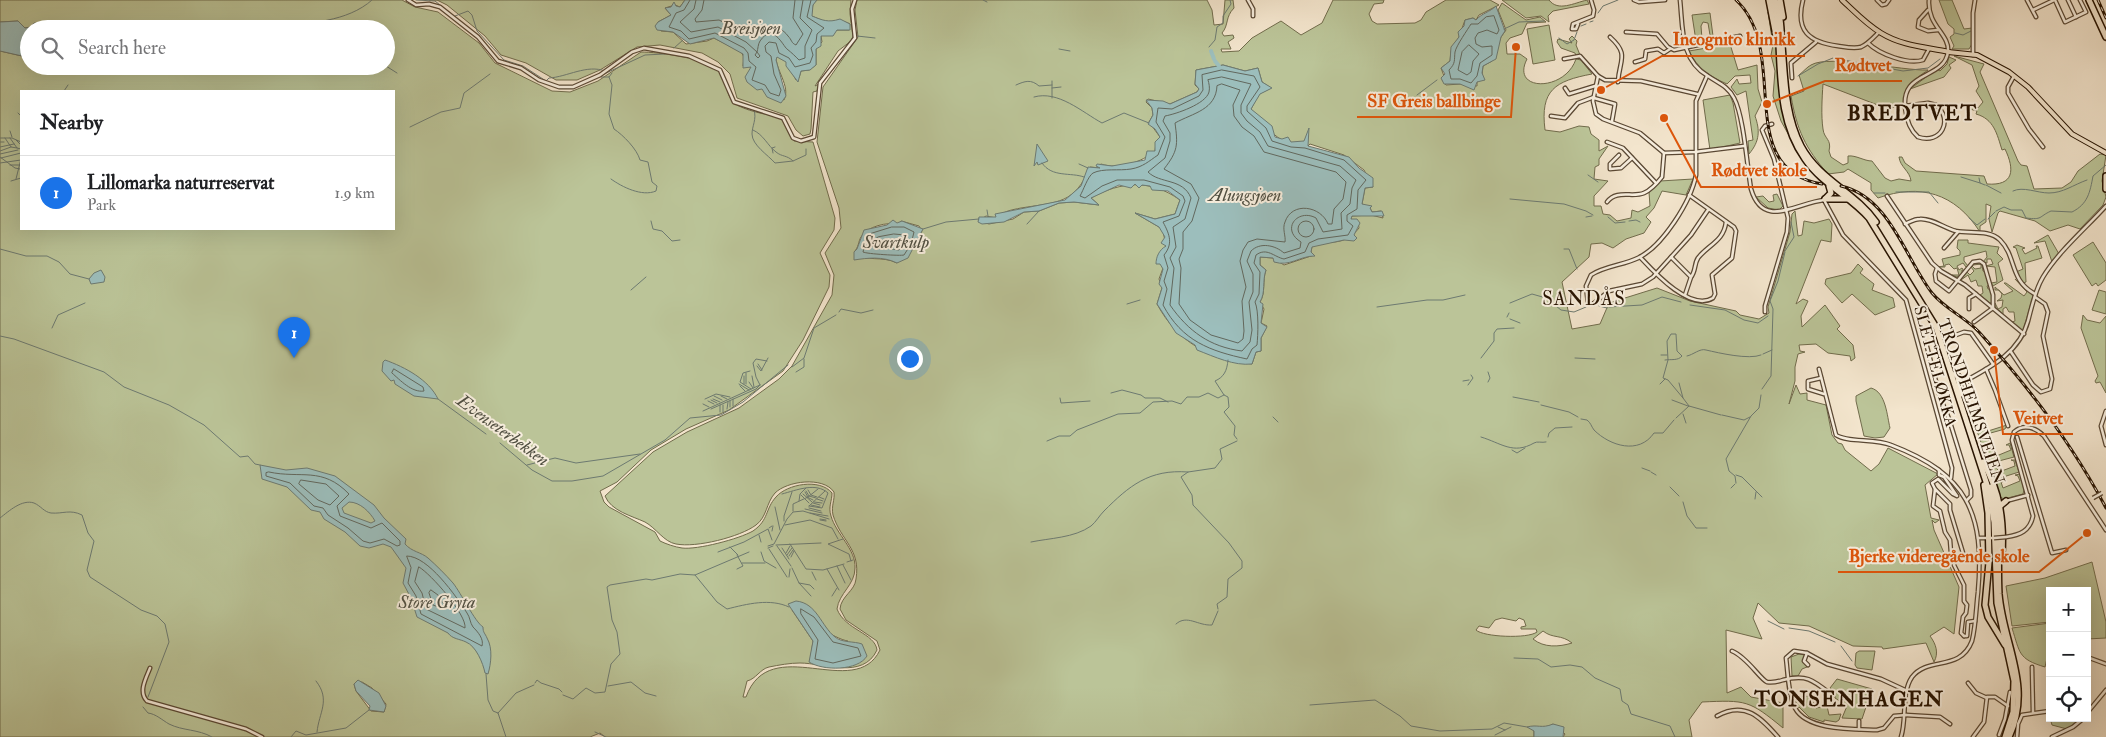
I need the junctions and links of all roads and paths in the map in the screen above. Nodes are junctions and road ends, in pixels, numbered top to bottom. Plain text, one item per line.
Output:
1 (408, 0) edge
2 (855, 0) edge
3 (1248, 0) edge
4 (1591, 0) edge
5 (1634, 0) edge
6 (1665, 0) edge
7 (1680, 0) edge
8 (1770, 0) edge
9 (1775, 0) edge
10 (1780, 0) edge
11 (1803, 0) edge
12 (1842, 0) edge
13 (1877, 0) edge
14 (1889, 0) edge
15 (1929, 0) edge
16 (1975, 0) edge
17 (2027, 0) edge
18 (2054, 0) edge
19 (2068, 0) edge
20 (2080, 0) edge
21 (2090, 0) edge
22 (1928, 10) junction
23 (2033, 10) junction
24 (1254, 16) dead end
25 (2036, 17) dead end
26 (2076, 17) junction
27 (1578, 24) dead end
28 (1938, 30) junction
29 (2106, 30) edge
30 (1626, 32) dead end
31 (1879, 32) junction
32 (1610, 36) dead end
33 (1740, 36) dead end
34 (2106, 38) edge
35 (1816, 42) junction
36 (1868, 43) junction
37 (1781, 44) junction
38 (1685, 47) junction
39 (1670, 49) junction
40 (1929, 49) junction
41 (1948, 52) junction
42 (1972, 55) junction
43 (1564, 59) dead end
44 (1635, 62) dead end
45 (1598, 76) junction
46 (1706, 76) junction
47 (2014, 76) junction
48 (1792, 78) dead end
49 (1618, 82) junction
50 (1595, 86) junction
51 (1565, 88) dead end
52 (1697, 94) junction
53 (1594, 98) junction
54 (1905, 106) junction
55 (1551, 116) dead end
56 (1612, 121) junction
57 (1772, 124) dead end
58 (1607, 142) dead end
59 (1744, 146) junction
60 (2043, 147) dead end
61 (2106, 151) edge
62 (1695, 152) junction
63 (1664, 153) junction
64 (1619, 155) dead end
65 (1632, 158) junction
66 (2106, 176) edge
67 (1656, 183) junction
68 (1829, 186) junction
69 (2106, 189) edge
70 (1689, 195) junction
71 (1887, 196) dead end
72 (1825, 200) junction
73 (1850, 200) junction
74 (1607, 202) dead end
75 (2106, 206) edge
76 (1708, 210) junction
77 (1787, 210) junction
78 (1726, 222) junction
79 (1905, 224) junction
80 (1958, 232) junction
81 (1944, 248) dead end
82 (1640, 257) junction
83 (1671, 257) junction
84 (1937, 268) junction
85 (1656, 274) junction
86 (1691, 276) junction
87 (1958, 280) junction
88 (1976, 294) junction
89 (1685, 295) junction
90 (2035, 296) junction
91 (1993, 308) junction
92 (1969, 310) dead end
93 (1765, 312) dead end
94 (1974, 322) dead end
95 (2024, 334) junction
96 (1948, 338) dead end
97 (1926, 343) dead end
98 (2011, 352) junction
99 (1993, 364) junction
100 (1819, 369) dead end
101 (1985, 369) junction
102 (1956, 376) junction
103 (1821, 378) junction
104 (1967, 380) junction
105 (1962, 387) junction
106 (1824, 394) junction
107 (1961, 394) junction
108 (2106, 411) edge
109 (2008, 426) dead end
110 (2017, 437) dead end
111 (2106, 444) edge
112 (1982, 463) junction
113 (1940, 470) junction
114 (2028, 471) junction
115 (2022, 473) junction
116 (1951, 478) junction
117 (1936, 489) junction
118 (2106, 490) edge
119 (2028, 495) junction
120 (1999, 499) junction
121 (1968, 500) junction
122 (2006, 501) junction
123 (2087, 501) junction
124 (2000, 506) junction
125 (2106, 530) edge
126 (1990, 538) junction
127 (1978, 539) junction
128 (2066, 550) dead end
129 (1955, 558) junction
130 (1999, 577) junction
131 (1975, 621) junction
132 (1732, 651) dead end
133 (1807, 653) junction
134 (2010, 656) junction
135 (2091, 658) edge
136 (2106, 664) edge
137 (1808, 665) dead end
138 (2032, 667) dead end
139 (150, 668) dead end
140 (1789, 679) junction
141 (1968, 683) dead end
142 (2106, 690) edge
143 (1907, 691) junction
144 (2010, 692) dead end
145 (1832, 695) dead end
146 (1987, 698) junction
147 (2008, 706) junction
148 (2091, 708) edge
149 (2046, 711) edge
150 (2033, 712) junction
151 (1906, 715) junction
152 (1717, 716) dead end
153 (1860, 721) dead end
154 (2079, 722) edge
155 (1950, 724) dead end
156 (1859, 729) junction
157 (2002, 736) edge
158 (262, 737) edge
159 (1778, 737) edge
160 (1901, 737) edge
161 (1973, 737) edge
162 (2009, 737) edge
163 (2017, 737) edge
164 (2052, 737) edge

1 - 2 street
3 - 24 street
4 - 27 street
5 - 6 street
7 - 38 street
8 - 37 highway
9 - 37 highway, TRONDHEIMSVEIEN
10 - 37 highway
11 - 35 street
12 - 31 main road
13 - 14 street
15 - 22 street
16 - 42 street
17 - 23 street
18 - 23 street
18 - 26 street
19 - 26 street
20 - 26 street
21 - 29 highway
21 - 34 highway
22 - 28 street
22 - 28 street
23 - 25 street
28 - 41 street
30 - 39 street
31 - 36 street
31 - 40 main road
32 - 49 street
33 - 38 street
35 - 36 street
35 - 48 street
36 - 40 street
37 - 68 highway, TRONDHEIMSVEIEN
37 - 102 highway, TRONDHEIMSVEIEN
38 - 39 street
38 - 46 street
39 - 44 street
40 - 41 main road
41 - 42 main road
41 - 54 street
42 - 47 main road
43 - 45 street
45 - 49 street
45 - 50 street
46 - 52 street
46 - 59 street
47 - 60 street
47 - 61 main road
49 - 52 street
50 - 51 street
50 - 53 street
52 - 62 street
53 - 55 street
53 - 56 street
53 - 56 street
54 - 54 street
56 - 63 street
57 - 77 street
58 - 65 street
59 - 62 street
59 - 77 street
62 - 63 street
62 - 70 street
63 - 67 street
64 - 65 street
65 - 67 street
66 - 69 highway
67 - 74 street
68 - 72 highway
68 - 73 highway, TRONDHEIMSVEIEN
70 - 76 street
70 - 82 street
71 - 79 street
72 - 73 highway
72 - 77 street
72 - 116 street, SLETTELØKKA
73 - 112 highway, TRONDHEIMSVEIEN
75 - 90 street
76 - 78 street
76 - 83 street
77 - 93 street
78 - 86 street
78 - 89 street
79 - 80 street
79 - 84 street
80 - 81 street
80 - 90 street
82 - 85 street
82 - 85 street
83 - 85 street
83 - 86 street
84 - 87 street
84 - 87 street
85 - 89 street
86 - 89 street
87 - 88 street
87 - 91 street
88 - 91 street
88 - 92 street
90 - 95 street
90 - 98 street
91 - 94 street
91 - 95 street
95 - 98 street
96 - 99 street
97 - 121 street
98 - 99 street
99 - 101 street
100 - 103 street
101 - 104 street
101 - 109 street
102 - 104 highway
102 - 105 highway
102 - 107 highway, TRONDHEIMSVEIEN
103 - 106 street
103 - 106 street
104 - 105 highway
105 - 107 highway
106 - 113 street
107 - 112 highway, TRONDHEIMSVEIEN
108 - 111 street
110 - 114 street
112 - 120 highway
112 - 126 highway
112 - 130 highway, TRONDHEIMSVEIEN
112 - 134 highway, TRONDHEIMSVEIEN
113 - 116 street
113 - 117 street
114 - 115 street
114 - 128 street
115 - 119 street
115 - 123 street
116 - 121 street
117 - 129 street
117 - 129 street
118 - 123 street, bridge
119 - 122 street
119 - 126 street, bridge
120 - 122 highway
120 - 124 highway
121 - 127 street
122 - 124 highway
123 - 125 street
124 - 130 highway
126 - 127 street
126 - 134 highway
127 - 131 street
129 - 131 street
130 - 162 highway, TRONDHEIMSVEIEN
131 - 143 street
132 - 140 street
133 - 137 street
133 - 140 street
133 - 143 street
134 - 157 highway, TRONDHEIMSVEIEN
135 - 136 street
138 - 150 street
139 - 158 street
140 - 145 street
140 - 156 street
141 - 146 street
142 - 148 street
143 - 151 street
144 - 147 street
146 - 147 street
146 - 161 street
147 - 157 street
149 - 150 street
150 - 163 street
151 - 155 street
151 - 156 street
151 - 160 street
152 - 159 street
153 - 156 street
154 - 164 street

